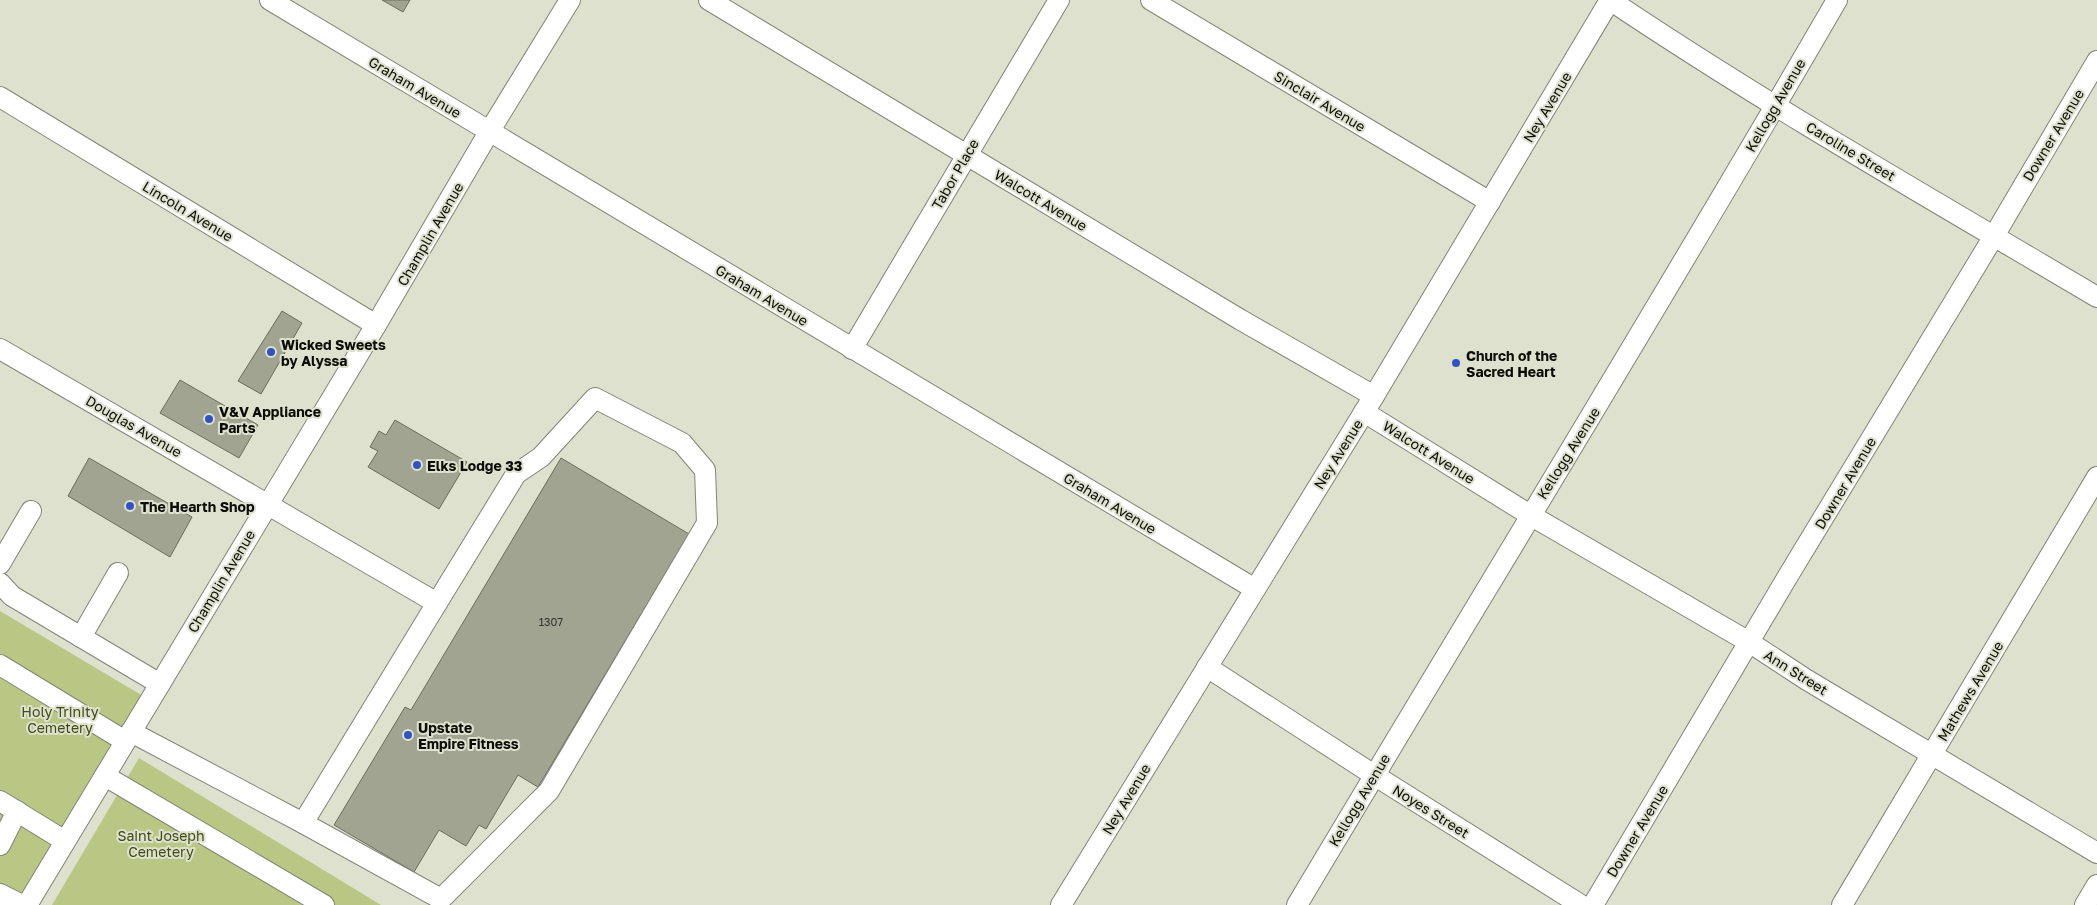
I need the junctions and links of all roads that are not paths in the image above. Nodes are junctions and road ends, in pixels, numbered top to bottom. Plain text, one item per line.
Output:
1 (270, 0) edge
2 (570, 0) edge
3 (709, 0) edge
4 (1059, 0) edge
5 (1151, 0) edge
6 (1610, 0) edge
7 (1837, 0) edge
8 (2097, 61) edge
9 (0, 97) edge
10 (1775, 106) junction
11 (489, 132) junction
12 (966, 155) junction
13 (1490, 202) junction
14 (1994, 236) junction
15 (2097, 296) edge
16 (376, 325) junction
17 (0, 348) edge
18 (852, 350) junction
19 (1369, 404) junction
20 (2097, 477) edge
21 (1494, 493) joint
22 (267, 504) junction
23 (31, 511) dead end
24 (1530, 515) junction
25 (0, 564) edge
26 (118, 573) dead end
27 (0, 583) edge
28 (1255, 589) junction
29 (437, 603) junction
30 (81, 637) junction
31 (1750, 642) junction
32 (0, 665) edge
33 (1207, 667) junction
34 (160, 684) junction
35 (128, 737) junction
36 (1932, 755) junction
37 (1374, 775) junction
38 (105, 776) junction
39 (8, 806) edge
40 (303, 822) junction
41 (66, 841) junction
42 (0, 845) edge
43 (2097, 852) edge
44 (2097, 885) edge
45 (0, 894) edge
46 (22, 905) edge
47 (27, 905) edge
48 (324, 905) edge
49 (1061, 905) edge
50 (1297, 905) edge
51 (1582, 905) edge
52 (1593, 905) edge
53 (1842, 905) edge
54 (2085, 905) edge

1 - 11 street, Graham Avenue
2 - 11 street, Champlin Avenue
3 - 12 street, Walcott Avenue
4 - 12 street, Tabor Place
5 - 13 street, Sinclair Avenue
6 - 10 street, Caroline Street
6 - 13 street, Ney Avenue
7 - 10 street, Kellogg Avenue
8 - 14 street, Downer Avenue
9 - 16 street, Lincoln Avenue
10 - 14 street, Caroline Street
10 - 24 street, Kellogg Avenue
11 - 16 street, Champlin Avenue
11 - 18 street, Graham Avenue
12 - 18 street, Tabor Place
12 - 19 street, Walcott Avenue
13 - 19 street, Ney Avenue
14 - 15 street, Caroline Street
14 - 31 street, Downer Avenue
16 - 22 street, Champlin Avenue
17 - 22 street, Douglas Avenue
18 - 28 street, Graham Avenue
19 - 21 street, Walcott Avenue
19 - 28 street, Ney Avenue
20 - 36 street, Mathews Avenue
21 - 24 street, Ann Street
22 - 29 street, Douglas Avenue
22 - 34 street, Champlin Avenue
23 - 25 street
24 - 31 street, Ann Street
24 - 37 street, Kellogg Avenue
26 - 30 street
27 - 30 street
28 - 33 street, Ney Avenue
29 - 40 street
29 - 40 street
30 - 34 street
31 - 36 street, Ann Street
31 - 52 street, Downer Avenue
32 - 35 street
33 - 37 street, Noyes Street
33 - 49 street, Ney Avenue
34 - 35 street, Champlin Avenue
35 - 38 street, Champlin Avenue
35 - 40 street
36 - 43 street, Ann Street
36 - 53 street, Mathews Avenue
37 - 50 street, Kellogg Avenue
37 - 51 street, Noyes Street
38 - 41 street, Champlin Avenue
38 - 48 street
39 - 41 street
39 - 42 street
41 - 47 street, Champlin Avenue
44 - 54 street
45 - 46 street

